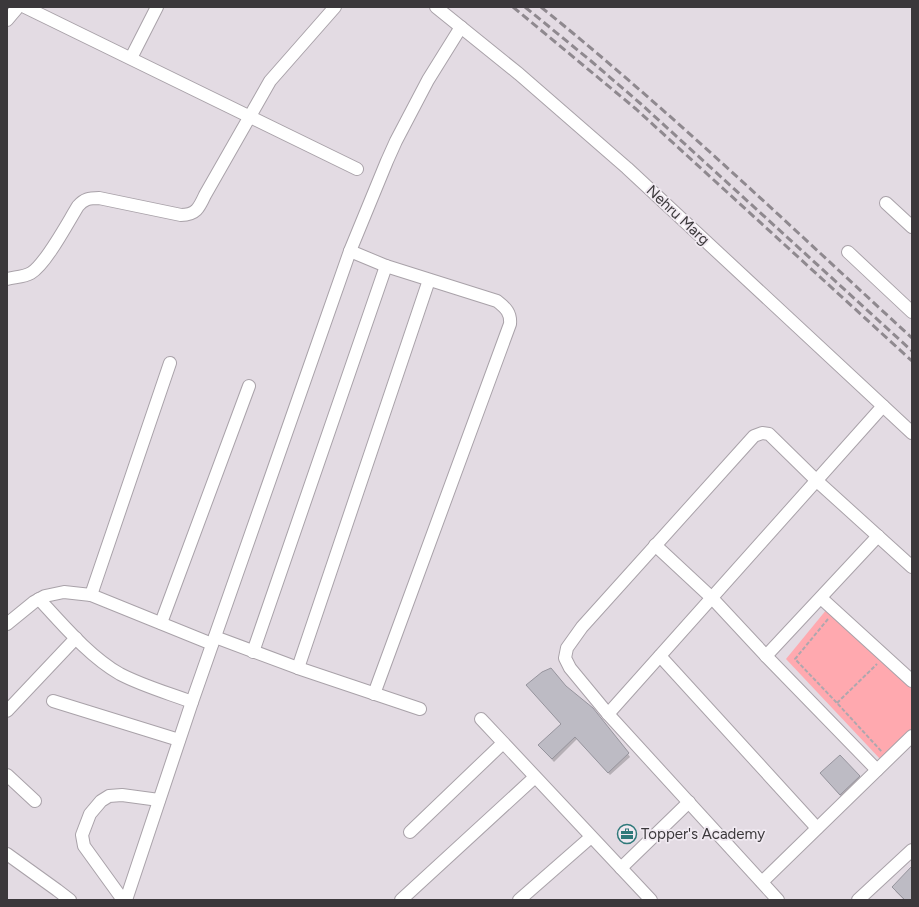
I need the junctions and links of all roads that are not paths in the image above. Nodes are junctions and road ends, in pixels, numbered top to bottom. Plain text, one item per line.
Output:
1 (18, 7) edge
2 (25, 7) edge
3 (157, 7) edge
4 (335, 7) edge
5 (436, 7) edge
6 (7, 20) edge
7 (461, 27) junction
8 (131, 58) junction
9 (250, 116) junction
10 (357, 169) dead end
11 (886, 203) dead end
12 (912, 227) edge
13 (350, 251) junction
14 (848, 252) dead end
15 (386, 266) junction
16 (7, 279) edge
17 (429, 280) junction
18 (912, 312) edge
19 (170, 363) dead end
20 (249, 386) dead end
21 (883, 406) junction
22 (912, 433) edge
23 (816, 481) junction
24 (878, 536) junction
25 (655, 545) junction
26 (912, 567) edge
27 (91, 595) junction
28 (712, 598) junction
29 (821, 598) junction
30 (39, 599) junction
31 (161, 623) junction
32 (7, 624) edge
33 (76, 638) junction
34 (213, 641) junction
35 (253, 652) junction
36 (660, 656) junction
37 (766, 656) junction
38 (298, 668) junction
39 (912, 681) edge
40 (374, 694) junction
41 (53, 701) dead end
42 (192, 702) junction
43 (420, 709) dead end
44 (7, 711) edge
45 (608, 714) junction
46 (481, 719) dead end
47 (912, 736) edge
48 (179, 740) junction
49 (503, 743) junction
50 (877, 770) junction
51 (7, 776) edge
52 (535, 777) junction
53 (11, 787) edge
54 (159, 800) junction
55 (35, 801) dead end
56 (689, 802) junction
57 (817, 828) junction
58 (410, 832) dead end
59 (591, 837) junction
60 (912, 850) edge
61 (7, 854) edge
62 (621, 868) junction
63 (762, 882) junction
64 (70, 900) edge
65 (123, 900) edge
66 (126, 900) edge
67 (401, 900) edge
68 (519, 900) edge
69 (651, 900) edge
70 (778, 900) edge
71 (858, 900) edge

1 - 6 street
2 - 8 street
3 - 8 street
4 - 9 street
5 - 7 street, Nehru Marg
7 - 13 street
7 - 21 street, Nehru Marg
8 - 9 street
9 - 10 street
9 - 16 street
11 - 12 street
13 - 15 street
13 - 34 street
14 - 18 street
15 - 17 street
15 - 35 street
17 - 38 street
17 - 40 street
19 - 27 street
20 - 31 street
21 - 22 street, Nehru Marg
21 - 23 street
23 - 24 street
23 - 25 street
23 - 28 street
24 - 26 street
24 - 29 street
25 - 28 street
25 - 45 street
27 - 30 street
27 - 31 street
28 - 36 street
28 - 37 street
29 - 37 street
29 - 39 street
30 - 32 street
30 - 33 street
31 - 34 street
33 - 42 street
33 - 44 street
34 - 35 street
34 - 42 street
35 - 38 street
36 - 45 street
36 - 57 street
37 - 50 street
38 - 40 street
40 - 43 street
41 - 48 street
42 - 48 street
45 - 56 street
46 - 49 street
47 - 50 street
48 - 54 street
49 - 52 street
49 - 58 street
50 - 57 street
51 - 53 street
52 - 59 street
52 - 67 street
53 - 55 street
54 - 65 street
54 - 66 street
56 - 62 street
56 - 63 street
57 - 63 street
59 - 62 street
59 - 68 street
60 - 71 street
61 - 64 street
62 - 69 street
63 - 70 street

